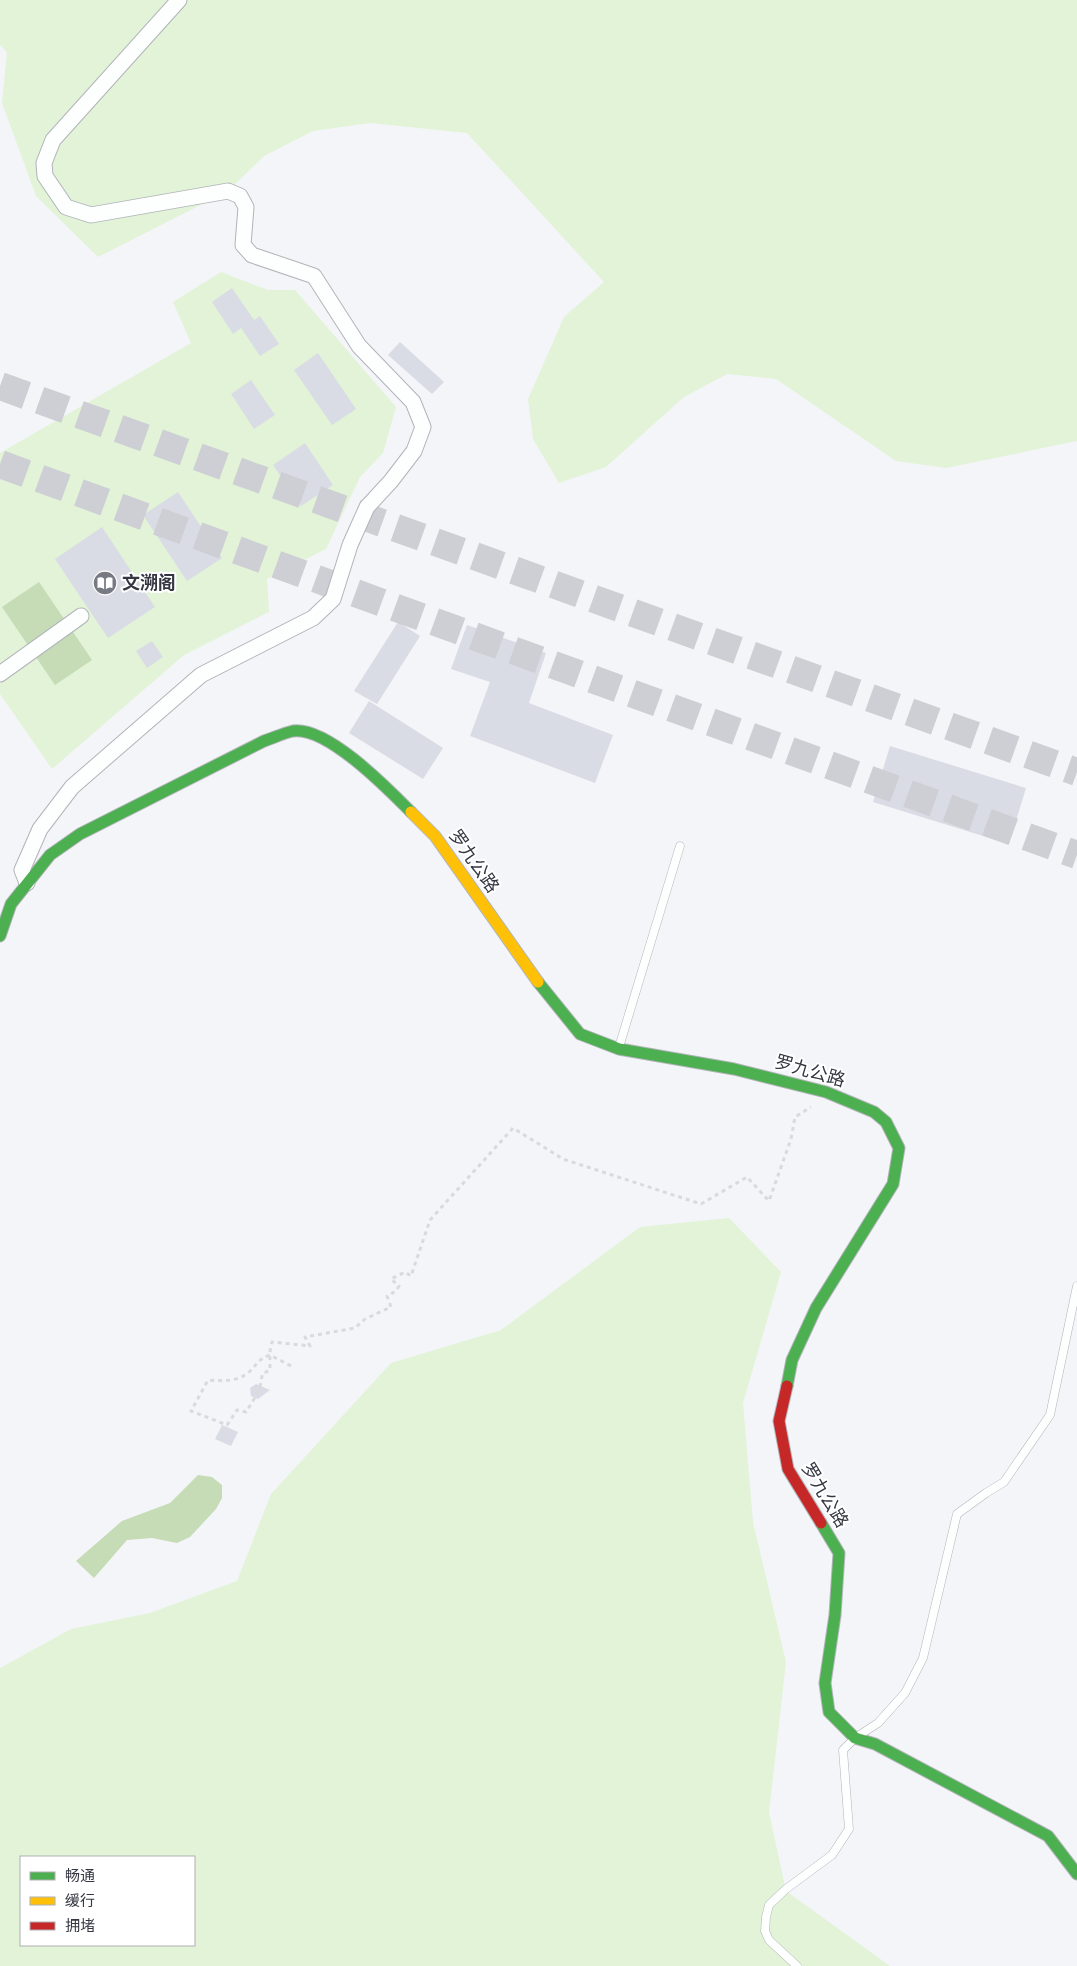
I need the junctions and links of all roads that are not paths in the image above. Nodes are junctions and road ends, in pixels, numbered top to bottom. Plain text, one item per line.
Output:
1 (179, 0) edge
2 (77, 618) dead end
3 (0, 674) edge
4 (680, 846) dead end
5 (27, 883) junction
6 (0, 936) edge
7 (619, 1049) junction
8 (1077, 1286) edge
9 (855, 1738) junction
10 (1077, 1874) edge
11 (797, 1966) edge

1 - 5 street
2 - 3 street
4 - 7 lane
5 - 6 street, 罗九公路
5 - 7 street, 罗九公路
7 - 9 street, 罗九公路
8 - 9 lane
9 - 10 street, 罗九公路
9 - 11 lane

